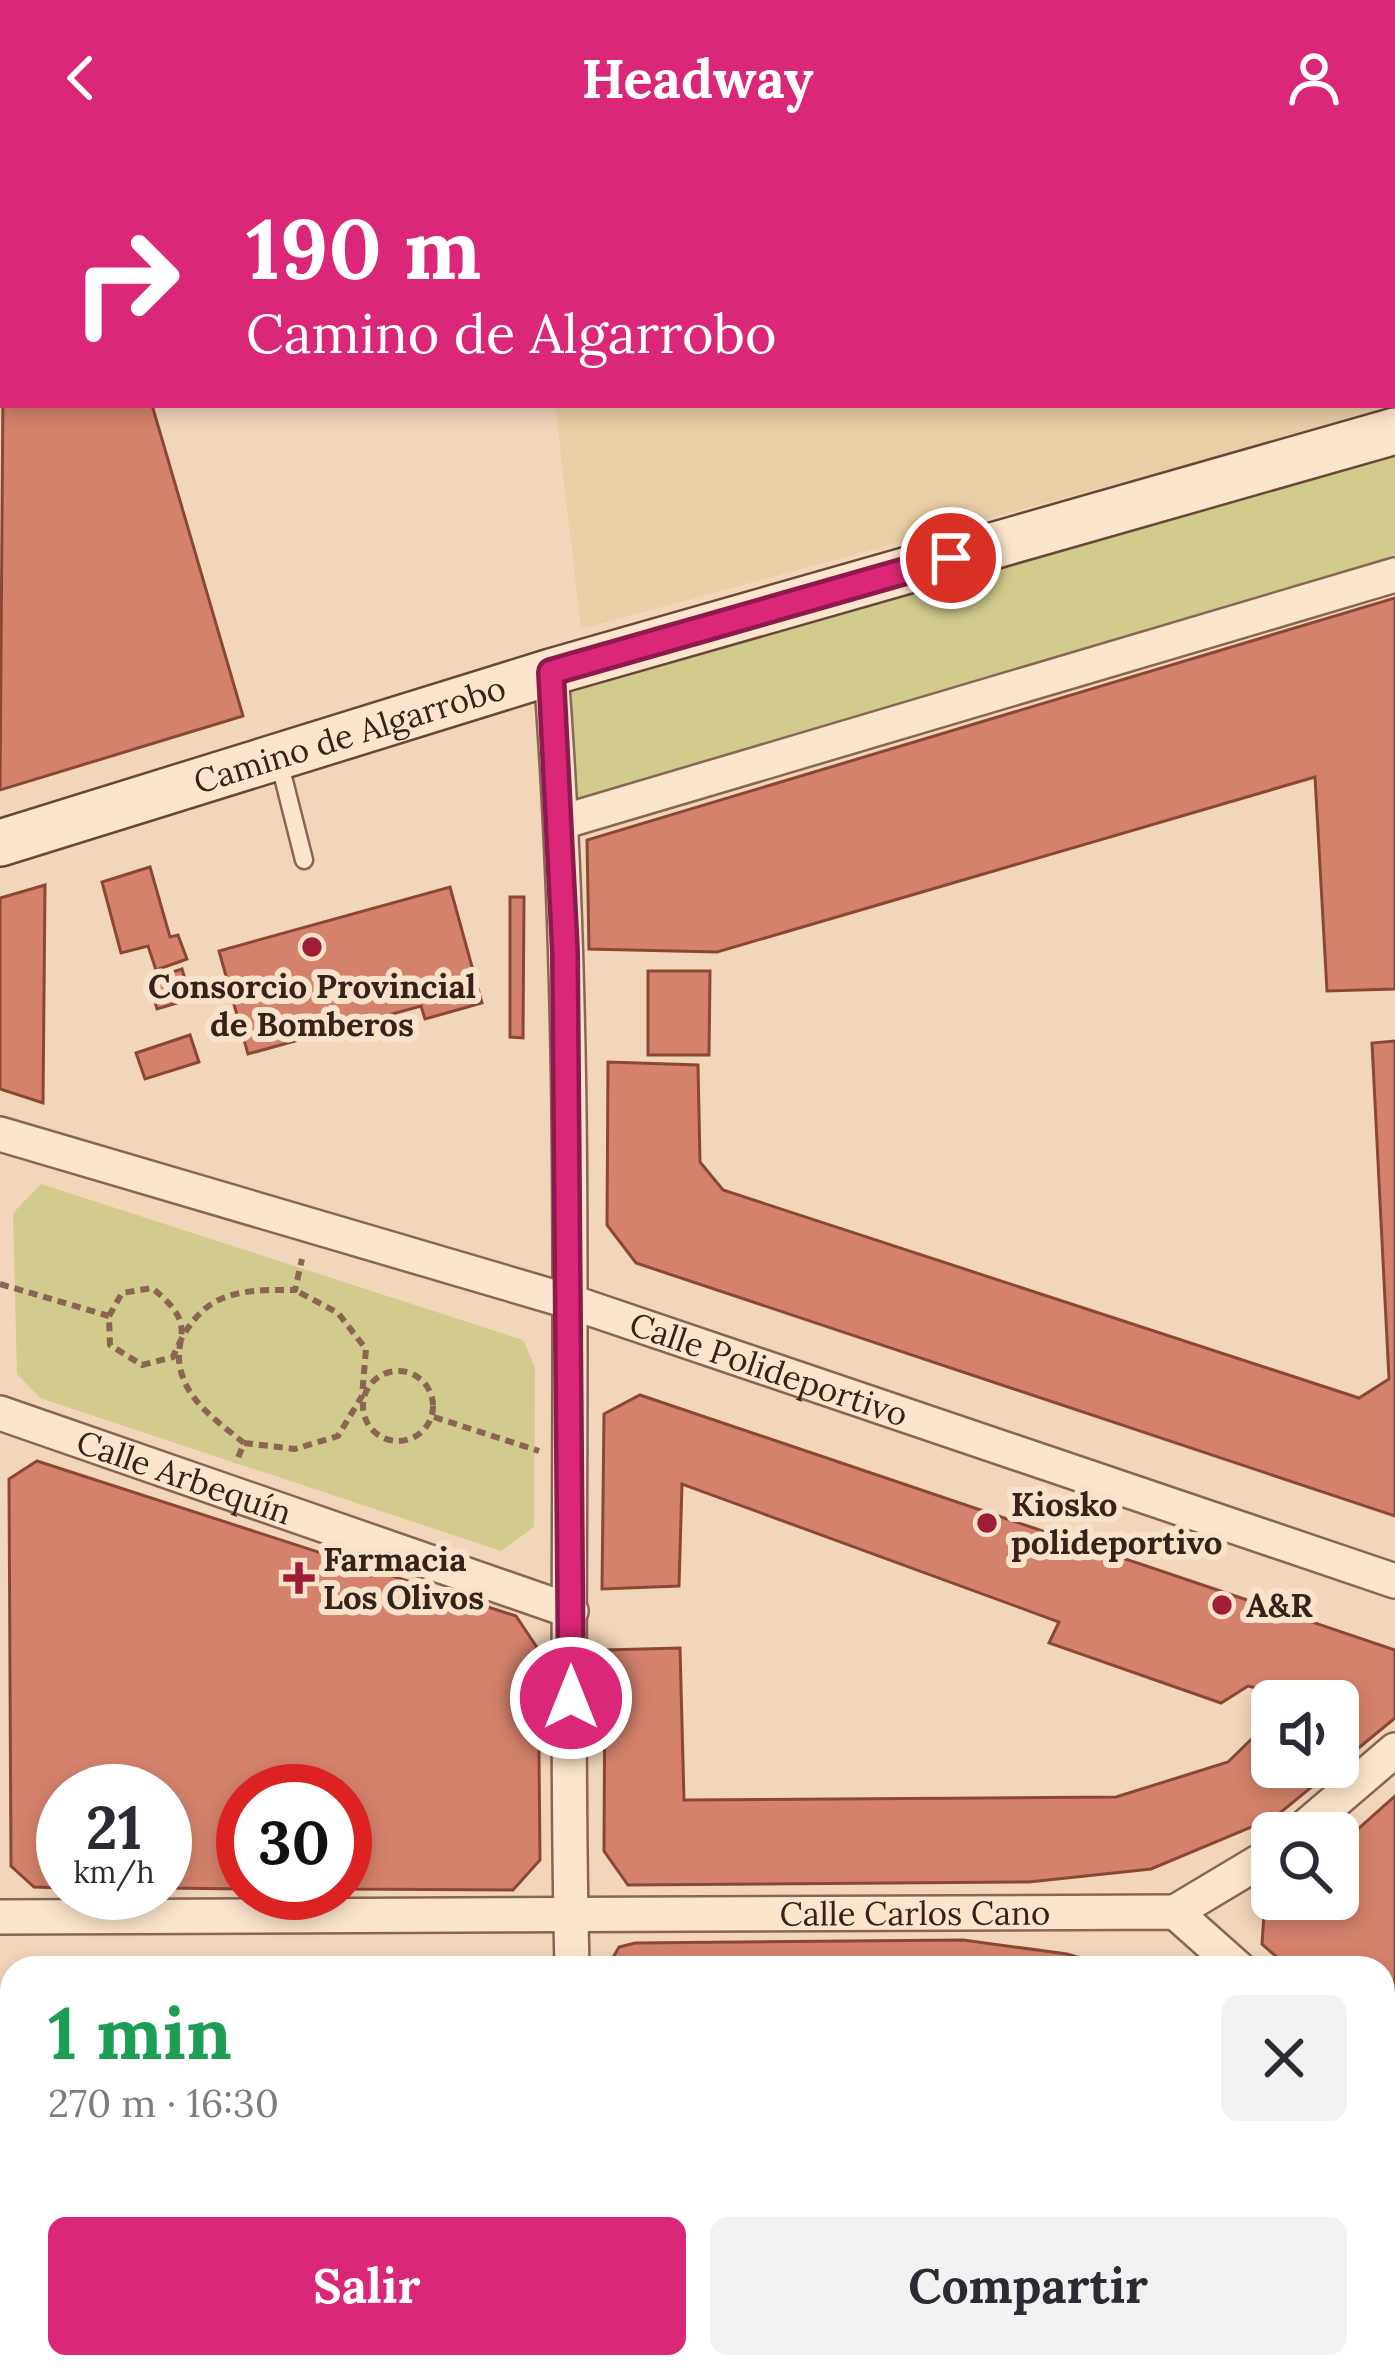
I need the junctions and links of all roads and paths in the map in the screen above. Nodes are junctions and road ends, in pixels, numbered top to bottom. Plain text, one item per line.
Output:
1 (1395, 431) edge
2 (1395, 575) edge
3 (551, 672) junction
4 (278, 760) junction
5 (562, 822) junction
6 (0, 843) edge
7 (304, 860) dead end
8 (0, 1134) edge
9 (310, 1225) junction
10 (0, 1284) edge
11 (295, 1289) junction
12 (571, 1302) junction
13 (109, 1316) junction
14 (184, 1331) junction
15 (362, 1396) junction
16 (0, 1413) edge
17 (434, 1417) junction
18 (244, 1443) junction
19 (571, 1462) junction
20 (225, 1491) junction
21 (1395, 1581) edge
22 (571, 1612) junction
23 (1395, 1750) edge
24 (1323, 1812) edge
25 (1251, 1867) edge
26 (1175, 1912) junction
27 (571, 1914) junction
28 (0, 1917) edge
29 (572, 1956) edge
30 (1224, 1956) edge

1 - 3 street, Camino de Algarrobo
2 - 5 street
3 - 4 street, Camino de Algarrobo
3 - 5 street
4 - 6 street, Camino de Algarrobo
4 - 7 lane
5 - 12 street
8 - 9 street, Calle Polideportivo
9 - 11 path
9 - 12 street, Calle Polideportivo
10 - 13 path
11 - 14 path
11 - 15 path
12 - 19 street
12 - 21 street, Calle Polideportivo
13 - 14 path
13 - 14 path
14 - 18 path
15 - 17 path
15 - 17 path
15 - 18 path
16 - 20 street, Calle Arbequín
17 - 19 path
18 - 20 path
19 - 22 street
20 - 22 street, Calle Arbequín
22 - 27 street
23 - 24 street
25 - 26 street
26 - 27 street, Calle Carlos Cano
26 - 30 street
27 - 28 street, Calle Carlos Cano
27 - 29 street

